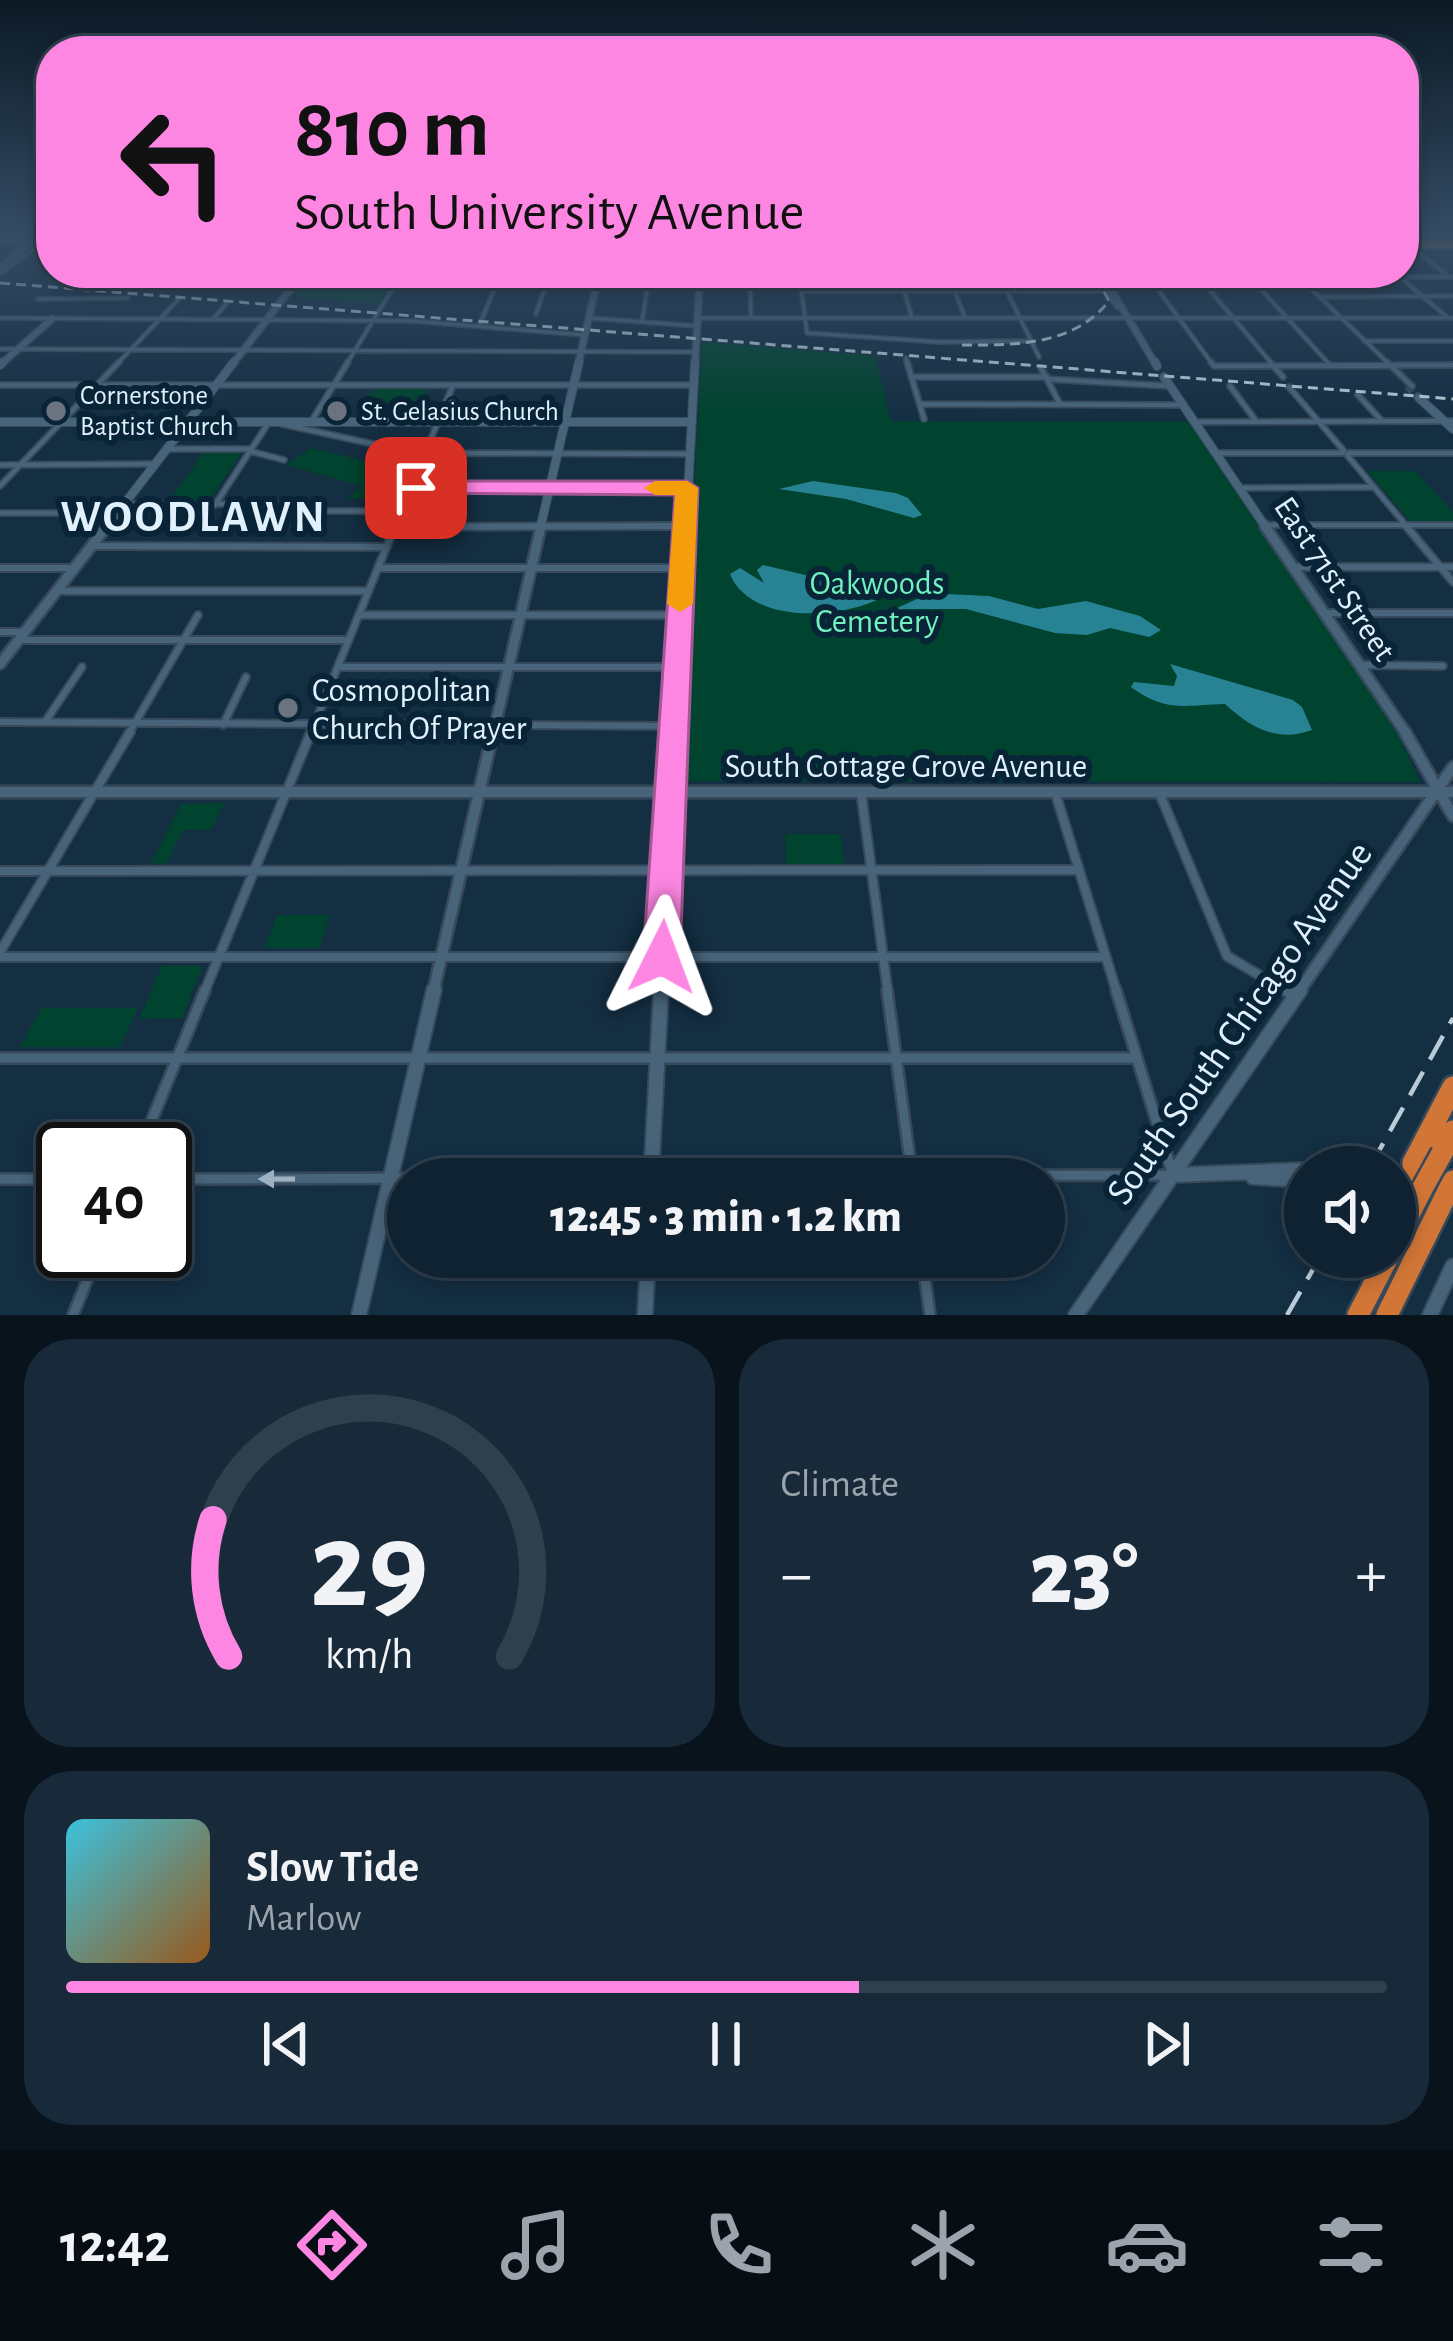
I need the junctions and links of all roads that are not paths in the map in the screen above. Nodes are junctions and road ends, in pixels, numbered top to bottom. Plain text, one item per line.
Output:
1 (286, 294) edge
2 (389, 294) edge
3 (492, 294) edge
4 (543, 294) edge
5 (595, 294) edge
6 (646, 294) edge
7 (699, 294) edge
8 (750, 294) edge
9 (802, 294) edge
10 (905, 294) edge
11 (956, 294) edge
12 (1007, 294) edge
13 (1106, 294) edge
14 (1115, 294) edge
15 (1162, 294) edge
16 (1214, 294) edge
17 (1266, 294) edge
18 (1316, 294) edge
19 (1423, 296) junction
20 (1453, 296) edge
21 (1319, 297) junction
22 (38, 298) dead end
23 (56, 298) junction
24 (178, 300) dead end
25 (226, 304) dead end
26 (1119, 307) junction
27 (536, 314) dead end
28 (0, 318) edge
29 (107, 318) junction
30 (214, 318) junction
31 (589, 318) junction
32 (751, 318) junction
33 (805, 318) junction
34 (913, 318) junction
35 (965, 318) junction
36 (1019, 318) junction
37 (1126, 318) junction
38 (1179, 318) junction
39 (1233, 318) junction
40 (1287, 318) junction
41 (1341, 318) junction
42 (52, 319) junction
43 (160, 319) junction
44 (1451, 319) edge
45 (372, 321) junction
46 (642, 321) junction
47 (265, 322) junction
48 (697, 322) junction
49 (479, 326) junction
50 (586, 335) junction
51 (1029, 340) junction
52 (1364, 341) junction
53 (1453, 341) edge
54 (0, 349) edge
55 (16, 350) junction
56 (129, 351) junction
57 (242, 351) junction
58 (354, 351) junction
59 (582, 352) junction
60 (695, 352) junction
61 (1037, 356) dead end
62 (906, 358) dead end
63 (0, 365) edge
64 (1330, 365) junction
65 (1389, 365) junction
66 (1453, 365) edge
67 (1273, 366) junction
68 (1157, 367) dead end
69 (1044, 372) junction
70 (1281, 376) dead end
71 (912, 377) junction
72 (1166, 381) joint
73 (0, 385) edge
74 (97, 385) junction
75 (216, 385) junction
76 (334, 385) junction
77 (453, 385) junction
78 (574, 385) junction
79 (693, 385) junction
80 (1409, 385) tunnel mouth
81 (1230, 386) dead end
82 (1291, 388) dead end
83 (1358, 395) dead end
84 (1422, 398) tunnel mouth
85 (920, 404) junction
86 (1060, 404) junction
87 (1181, 405) junction
88 (924, 419) dead end
89 (1319, 421) junction
90 (1382, 421) junction
91 (0, 422) edge
92 (61, 422) junction
93 (187, 422) junction
94 (272, 422) junction
95 (438, 422) junction
96 (565, 422) junction
97 (691, 422) junction
98 (1198, 422) junction
99 (1256, 422) junction
100 (1450, 424) edge
101 (309, 425) junction
102 (166, 448) junction
103 (396, 449) dead end
104 (251, 450) junction
105 (425, 453) junction
106 (1220, 453) junction
107 (1345, 453) junction
108 (1453, 453) edge
109 (557, 454) junction
110 (689, 454) junction
111 (284, 460) dead end
112 (154, 464) junction
113 (0, 465) edge
114 (20, 465) junction
115 (0, 486) edge
116 (1374, 487) junction
117 (411, 488) junction
118 (549, 488) junction
119 (687, 488) junction
120 (1243, 488) junction
121 (124, 504) junction
122 (214, 505) junction
123 (402, 511) junction
124 (0, 513) edge
125 (117, 513) junction
126 (1268, 525) junction
127 (1406, 525) junction
128 (1453, 525) edge
129 (395, 526) junction
130 (540, 526) junction
131 (685, 526) junction
132 (91, 546) junction
133 (387, 547) junction
134 (1296, 567) junction
135 (1441, 567) junction
136 (1453, 567) edge
137 (0, 568) edge
138 (74, 568) junction
139 (378, 568) junction
140 (530, 568) junction
141 (682, 568) junction
142 (1453, 582) edge
143 (56, 591) junction
144 (369, 591) junction
145 (1326, 613) junction
146 (1453, 613) edge
147 (198, 615) dead end
148 (359, 615) junction
149 (519, 615) junction
150 (680, 615) junction
151 (0, 632) edge
152 (22, 636) junction
153 (183, 640) junction
154 (349, 640) junction
155 (0, 664) edge
156 (1361, 665) junction
157 (1443, 666) dead end
158 (82, 667) dead end
159 (338, 667) junction
160 (676, 667) junction
161 (506, 668) junction
162 (246, 677) dead end
163 (0, 722) edge
164 (45, 722) junction
165 (134, 724) junction
166 (223, 725) junction
167 (314, 725) junction
168 (493, 725) junction
169 (673, 726) junction
170 (1453, 766) edge
171 (0, 792) edge
172 (93, 792) junction
173 (286, 792) junction
174 (477, 792) junction
175 (669, 792) junction
176 (861, 792) junction
177 (1054, 792) junction
178 (1160, 792) junction
179 (1437, 792) junction
180 (1453, 792) edge
181 (1453, 816) edge
182 (1079, 870) junction
183 (0, 871) edge
184 (47, 871) junction
185 (254, 871) junction
186 (459, 871) junction
187 (665, 871) junction
188 (871, 871) junction
189 (0, 955) edge
190 (218, 957) junction
191 (440, 957) junction
192 (662, 957) junction
193 (883, 957) junction
194 (1106, 957) junction
195 (1295, 997) junction
196 (0, 1058) edge
197 (178, 1058) junction
198 (417, 1058) junction
199 (657, 1058) junction
200 (896, 1058) junction
201 (1136, 1058) junction
202 (1453, 1087) edge
203 (151, 1122) edge
204 (1453, 1132) edge
205 (394, 1158) edge
206 (652, 1158) edge
207 (909, 1158) edge
208 (1416, 1162) edge
209 (1284, 1172) edge
210 (1173, 1175) junction
211 (1236, 1175) junction
212 (1450, 1175) edge
213 (1065, 1176) edge
214 (1416, 1177) edge
215 (1284, 1178) edge
216 (0, 1179) edge
217 (36, 1179) edge
218 (192, 1179) edge
219 (387, 1179) edge
220 (387, 1188) edge
221 (1453, 1266) edge
222 (88, 1278) edge
223 (647, 1278) edge
224 (925, 1278) edge
225 (1377, 1278) edge
226 (73, 1315) edge
227 (359, 1315) edge
228 (645, 1315) edge
229 (930, 1315) edge
230 (1076, 1315) edge
231 (1358, 1315) edge
232 (1387, 1315) edge
233 (1430, 1315) edge

1 - 47 street
2 - 45 street
3 - 49 street
4 - 27 street
5 - 31 street
6 - 46 street
7 - 48 street
8 - 32 street
9 - 33 street
10 - 34 street
11 - 35 street
12 - 36 street
13 - 26 street
14 - 26 street
15 - 38 street
16 - 39 street
17 - 40 street
18 - 21 street
19 - 20 street
19 - 21 street
19 - 44 street
21 - 41 street
22 - 23 street
23 - 29 street
23 - 42 street
24 - 43 street
25 - 30 street
26 - 37 street
28 - 42 street
29 - 42 street
29 - 43 street
30 - 43 street
30 - 47 street
31 - 46 street
31 - 50 street
32 - 33 street
32 - 48 street
33 - 34 street
33 - 51 street
34 - 35 street
35 - 36 street
36 - 37 street
36 - 51 street
37 - 38 street
37 - 68 street
38 - 39 street
38 - 67 street
39 - 40 street
39 - 67 street
40 - 41 street
40 - 64 street
41 - 44 street
41 - 52 street
42 - 55 street
43 - 56 street
45 - 47 street
45 - 49 street
45 - 58 street
46 - 48 street
47 - 57 street
48 - 60 street
49 - 50 street
50 - 59 street
51 - 61 street
52 - 53 street
52 - 65 street
54 - 55 street
55 - 56 street
55 - 63 street
56 - 57 street
56 - 74 street
57 - 58 street
57 - 75 street
58 - 59 street
58 - 76 street
59 - 60 street
59 - 78 street
60 - 79 street
62 - 71 street
64 - 65 street
64 - 67 street
65 - 66 street
65 - 80 street
67 - 70 street
69 - 71 street
69 - 72 street
69 - 86 street
71 - 85 street
72 - 87 street, East 71st Street
73 - 74 street
74 - 75 street
74 - 92 street
75 - 76 street
75 - 93 street
76 - 77 street
76 - 101 street
77 - 78 street
77 - 95 street
78 - 79 street
78 - 96 street
79 - 97 street
81 - 99 street
82 - 89 street
83 - 90 street
84 - 100 street
85 - 86 street
85 - 88 street
86 - 87 street
87 - 98 street, East 71st Street
89 - 90 street
89 - 99 street
89 - 107 street
90 - 100 street
91 - 92 street
92 - 93 street
92 - 114 street
93 - 94 street
93 - 102 street
94 - 101 street
94 - 104 street
95 - 96 street
95 - 101 street
95 - 105 street
96 - 97 street
96 - 109 street
97 - 110 street
98 - 99 street
98 - 106 street, East 71st Street
101 - 103 street
102 - 104 street
102 - 112 street
104 - 111 street
104 - 122 street
105 - 109 street
105 - 117 street
106 - 107 street
106 - 120 street, East 71st Street
107 - 108 street
107 - 116 street
109 - 110 street
109 - 118 street
110 - 119 street
112 - 114 street
112 - 121 street
113 - 114 street
114 - 115 street
116 - 120 street
116 - 127 street
117 - 118 street
117 - 123 street
118 - 119 street
118 - 130 street
119 - 131 street
120 - 126 street, East 71st Street
121 - 122 street
121 - 125 street
122 - 123 street
123 - 129 street
124 - 125 street
125 - 132 street
126 - 127 street
126 - 134 street, East 71st Street
127 - 128 street
127 - 135 street
129 - 130 street
129 - 133 street
130 - 131 street
130 - 140 street
131 - 141 street
132 - 133 street
132 - 138 street
133 - 139 street
134 - 135 street
134 - 145 street, East 71st Street
135 - 136 street
135 - 142 street
137 - 138 street
138 - 143 street
139 - 140 street
139 - 144 street
140 - 141 street
140 - 149 street
141 - 150 street
143 - 144 street
143 - 152 street
144 - 148 street
145 - 146 street
145 - 156 street, East 71st Street
147 - 153 street
148 - 149 street
148 - 154 street
149 - 150 street
149 - 161 street
150 - 160 street
151 - 152 street
152 - 153 street
152 - 155 street
153 - 154 street
153 - 165 street
154 - 159 street
156 - 157 street
156 - 179 street, East 71st Street
158 - 164 street
159 - 161 street
159 - 167 street
160 - 161 street
160 - 169 street
161 - 168 street
162 - 166 street
163 - 164 street
164 - 165 street
165 - 166 street
165 - 172 street
166 - 167 street
167 - 168 street
167 - 173 street
168 - 169 street
168 - 174 street
169 - 175 street
170 - 179 street, South South Chicago Avenue
171 - 172 street, South Cottage Grove Avenue
172 - 173 street, South Cottage Grove Avenue
172 - 184 street
173 - 174 street, South Cottage Grove Avenue
173 - 185 street
174 - 175 street, South Cottage Grove Avenue
174 - 186 street
175 - 176 street, South Cottage Grove Avenue
175 - 187 street
176 - 177 street, South Cottage Grove Avenue
176 - 188 street
177 - 178 street, South Cottage Grove Avenue
177 - 182 street
178 - 179 street, South Cottage Grove Avenue
178 - 195 street
179 - 180 street, South Cottage Grove Avenue
179 - 181 street, East 71st Street
179 - 195 street, South South Chicago Avenue
182 - 188 street
182 - 194 street
183 - 184 street
184 - 185 street
184 - 189 street
185 - 186 street
185 - 190 street
186 - 187 street
186 - 191 street
187 - 188 street
187 - 192 street
188 - 193 street
189 - 190 street
190 - 191 street
190 - 197 street
191 - 192 street
191 - 198 street
192 - 193 street
192 - 199 street
193 - 194 street
193 - 200 street
194 - 201 street
195 - 210 street, South South Chicago Avenue
196 - 197 street
197 - 198 street
197 - 203 street
198 - 199 street
198 - 205 street
199 - 200 street
199 - 206 street
200 - 201 street
200 - 207 street
201 - 210 street
202 - 208 highway
204 - 212 highway
209 - 211 street
210 - 211 street
210 - 213 street
210 - 230 street, South South Chicago Avenue
211 - 215 street
212 - 214 highway, bridge
212 - 232 highway
216 - 217 street
219 -> 218 street
220 - 227 street
221 - 233 street
222 - 226 street
223 - 228 street
224 - 229 street
225 - 231 highway

